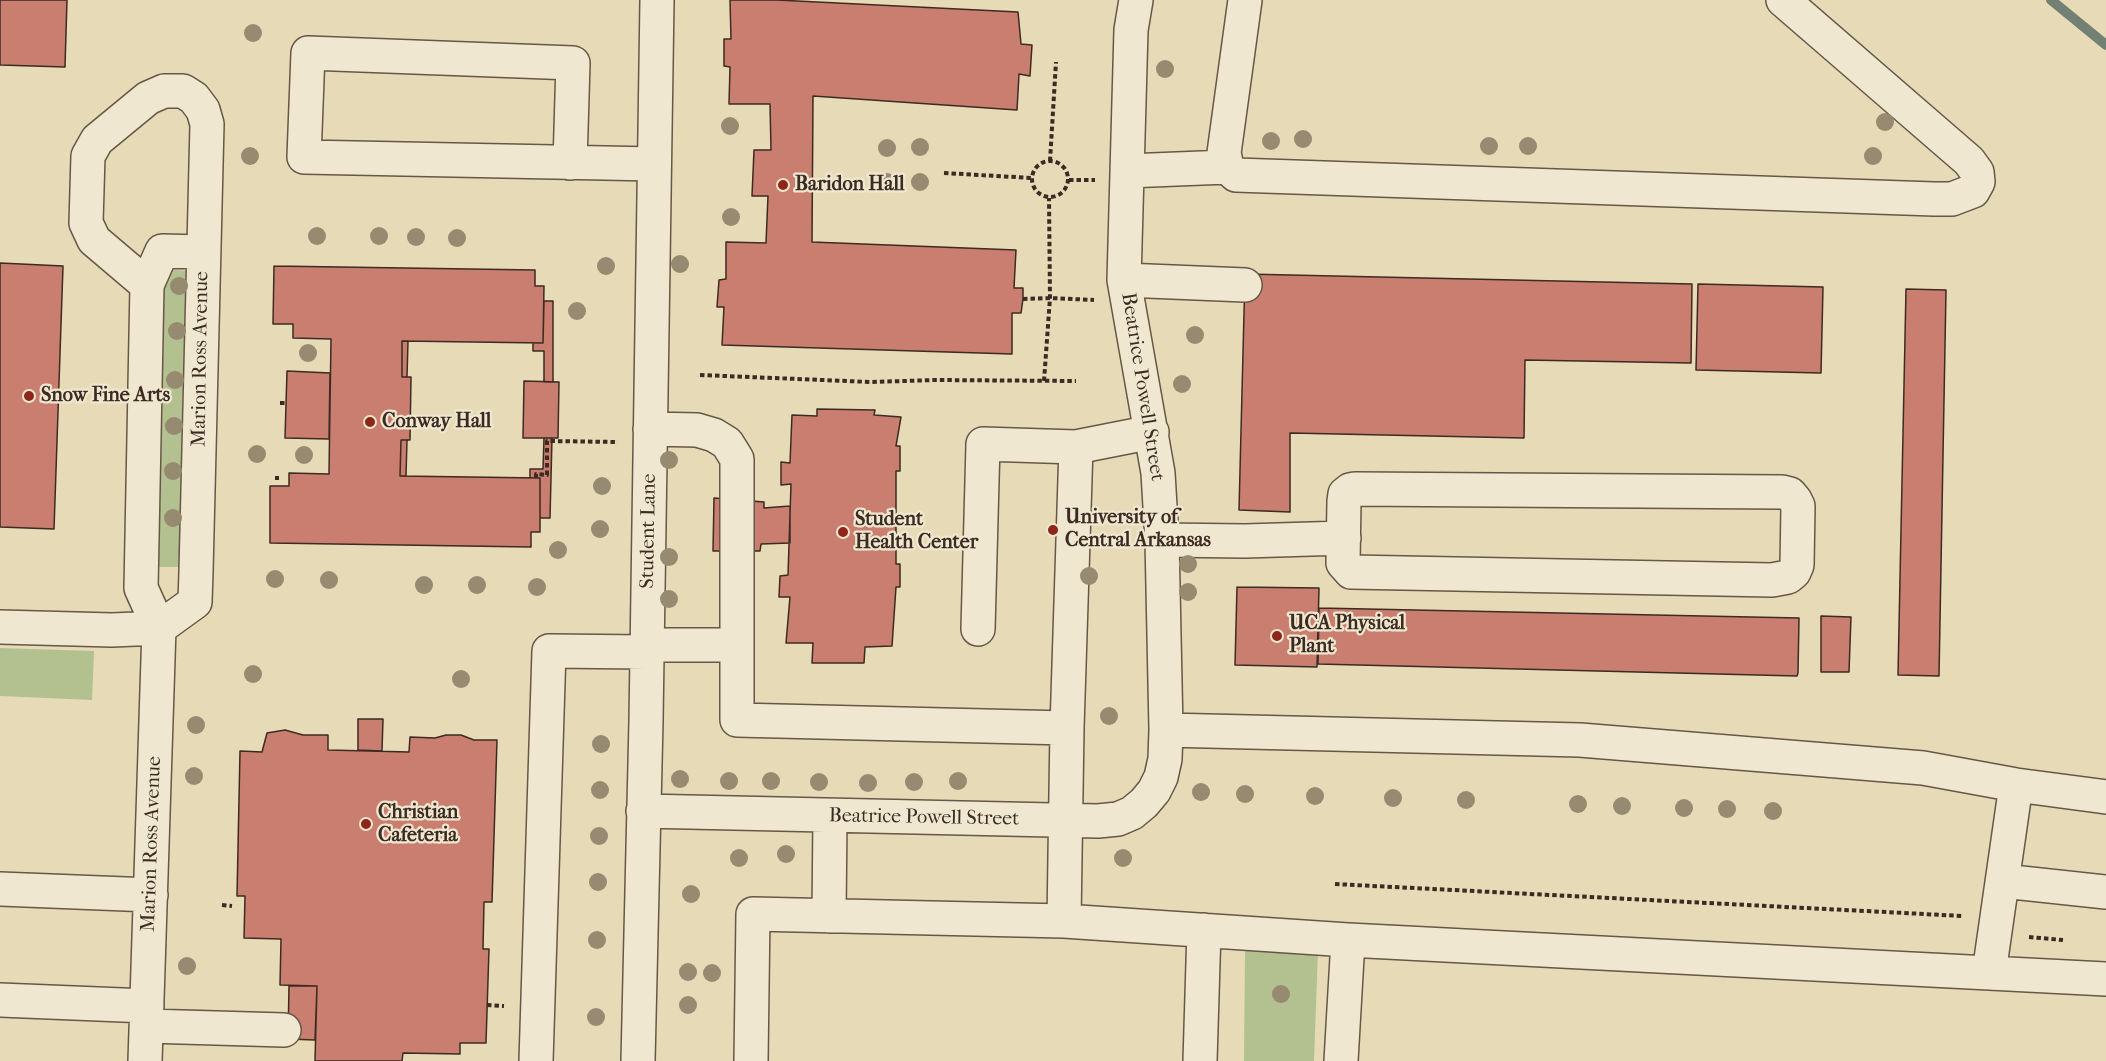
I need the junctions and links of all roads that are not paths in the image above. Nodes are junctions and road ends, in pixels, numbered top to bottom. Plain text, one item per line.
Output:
1 (657, 0) edge
2 (1136, 0) edge
3 (1245, 0) edge
4 (1783, 0) edge
5 (570, 162) junction
6 (654, 164) junction
7 (1227, 167) junction
8 (1112, 176) junction
9 (203, 252) junction
10 (1125, 280) junction
11 (147, 285) junction
12 (1245, 285) dead end
13 (1152, 432) junction
14 (639, 436) junction
15 (1076, 447) junction
16 (1344, 538) junction
17 (1162, 540) junction
18 (0, 627) edge
19 (159, 628) junction
20 (978, 629) dead end
21 (735, 645) junction
22 (647, 649) junction
23 (1067, 728) junction
24 (1166, 730) junction
25 (2016, 785) junction
26 (2106, 797) edge
27 (644, 811) junction
28 (830, 816) junction
29 (1066, 821) junction
30 (2003, 881) junction
31 (0, 889) edge
32 (2106, 892) edge
33 (151, 895) junction
34 (829, 916) junction
35 (1064, 921) junction
36 (1204, 930) junction
37 (1348, 940) junction
38 (1989, 973) junction
39 (2106, 979) edge
40 (0, 1000) edge
41 (147, 1016) junction
42 (284, 1030) dead end
43 (145, 1061) edge
44 (536, 1061) edge
45 (638, 1061) edge
46 (751, 1061) edge
47 (1200, 1061) edge
48 (1341, 1061) edge

1 - 6 street, Student Lane
2 - 8 street, Beatrice Powell Street
3 - 7 street
4 - 7 street
5 - 5 street
5 - 6 street
6 - 14 street, Student Lane
7 - 8 street
8 - 10 street, Beatrice Powell Street
9 - 11 street, Marion Ross Avenue
9 - 11 street, Marion Ross Avenue
9 - 19 street, Marion Ross Avenue
10 - 12 street
10 - 13 street, Beatrice Powell Street
11 - 19 street, Marion Ross Avenue
13 - 15 street
13 - 17 street, Beatrice Powell Street
14 - 21 street
14 - 22 street, Student Lane
15 - 20 street
15 - 23 street
16 - 16 street
16 - 17 street
17 - 24 street, Beatrice Powell Street
18 - 19 street
19 - 33 street, Marion Ross Avenue
21 - 22 street
21 - 23 street
22 - 27 street, Student Lane
22 - 44 street
23 - 29 street
24 - 25 street
24 - 29 street, Beatrice Powell Street
25 - 26 street
25 - 30 street
27 - 28 street, Beatrice Powell Street
27 - 45 street, Student Lane
28 - 29 street, Beatrice Powell Street
28 - 34 street
29 - 35 street
30 - 32 street
30 - 38 street
31 - 33 street
33 - 41 street, Marion Ross Avenue
34 - 35 street
34 - 46 street
35 - 36 street
36 - 37 street
36 - 47 street
37 - 38 street
37 - 48 street
38 - 39 street
40 - 41 street
41 - 42 street
41 - 43 street, Marion Ross Avenue

